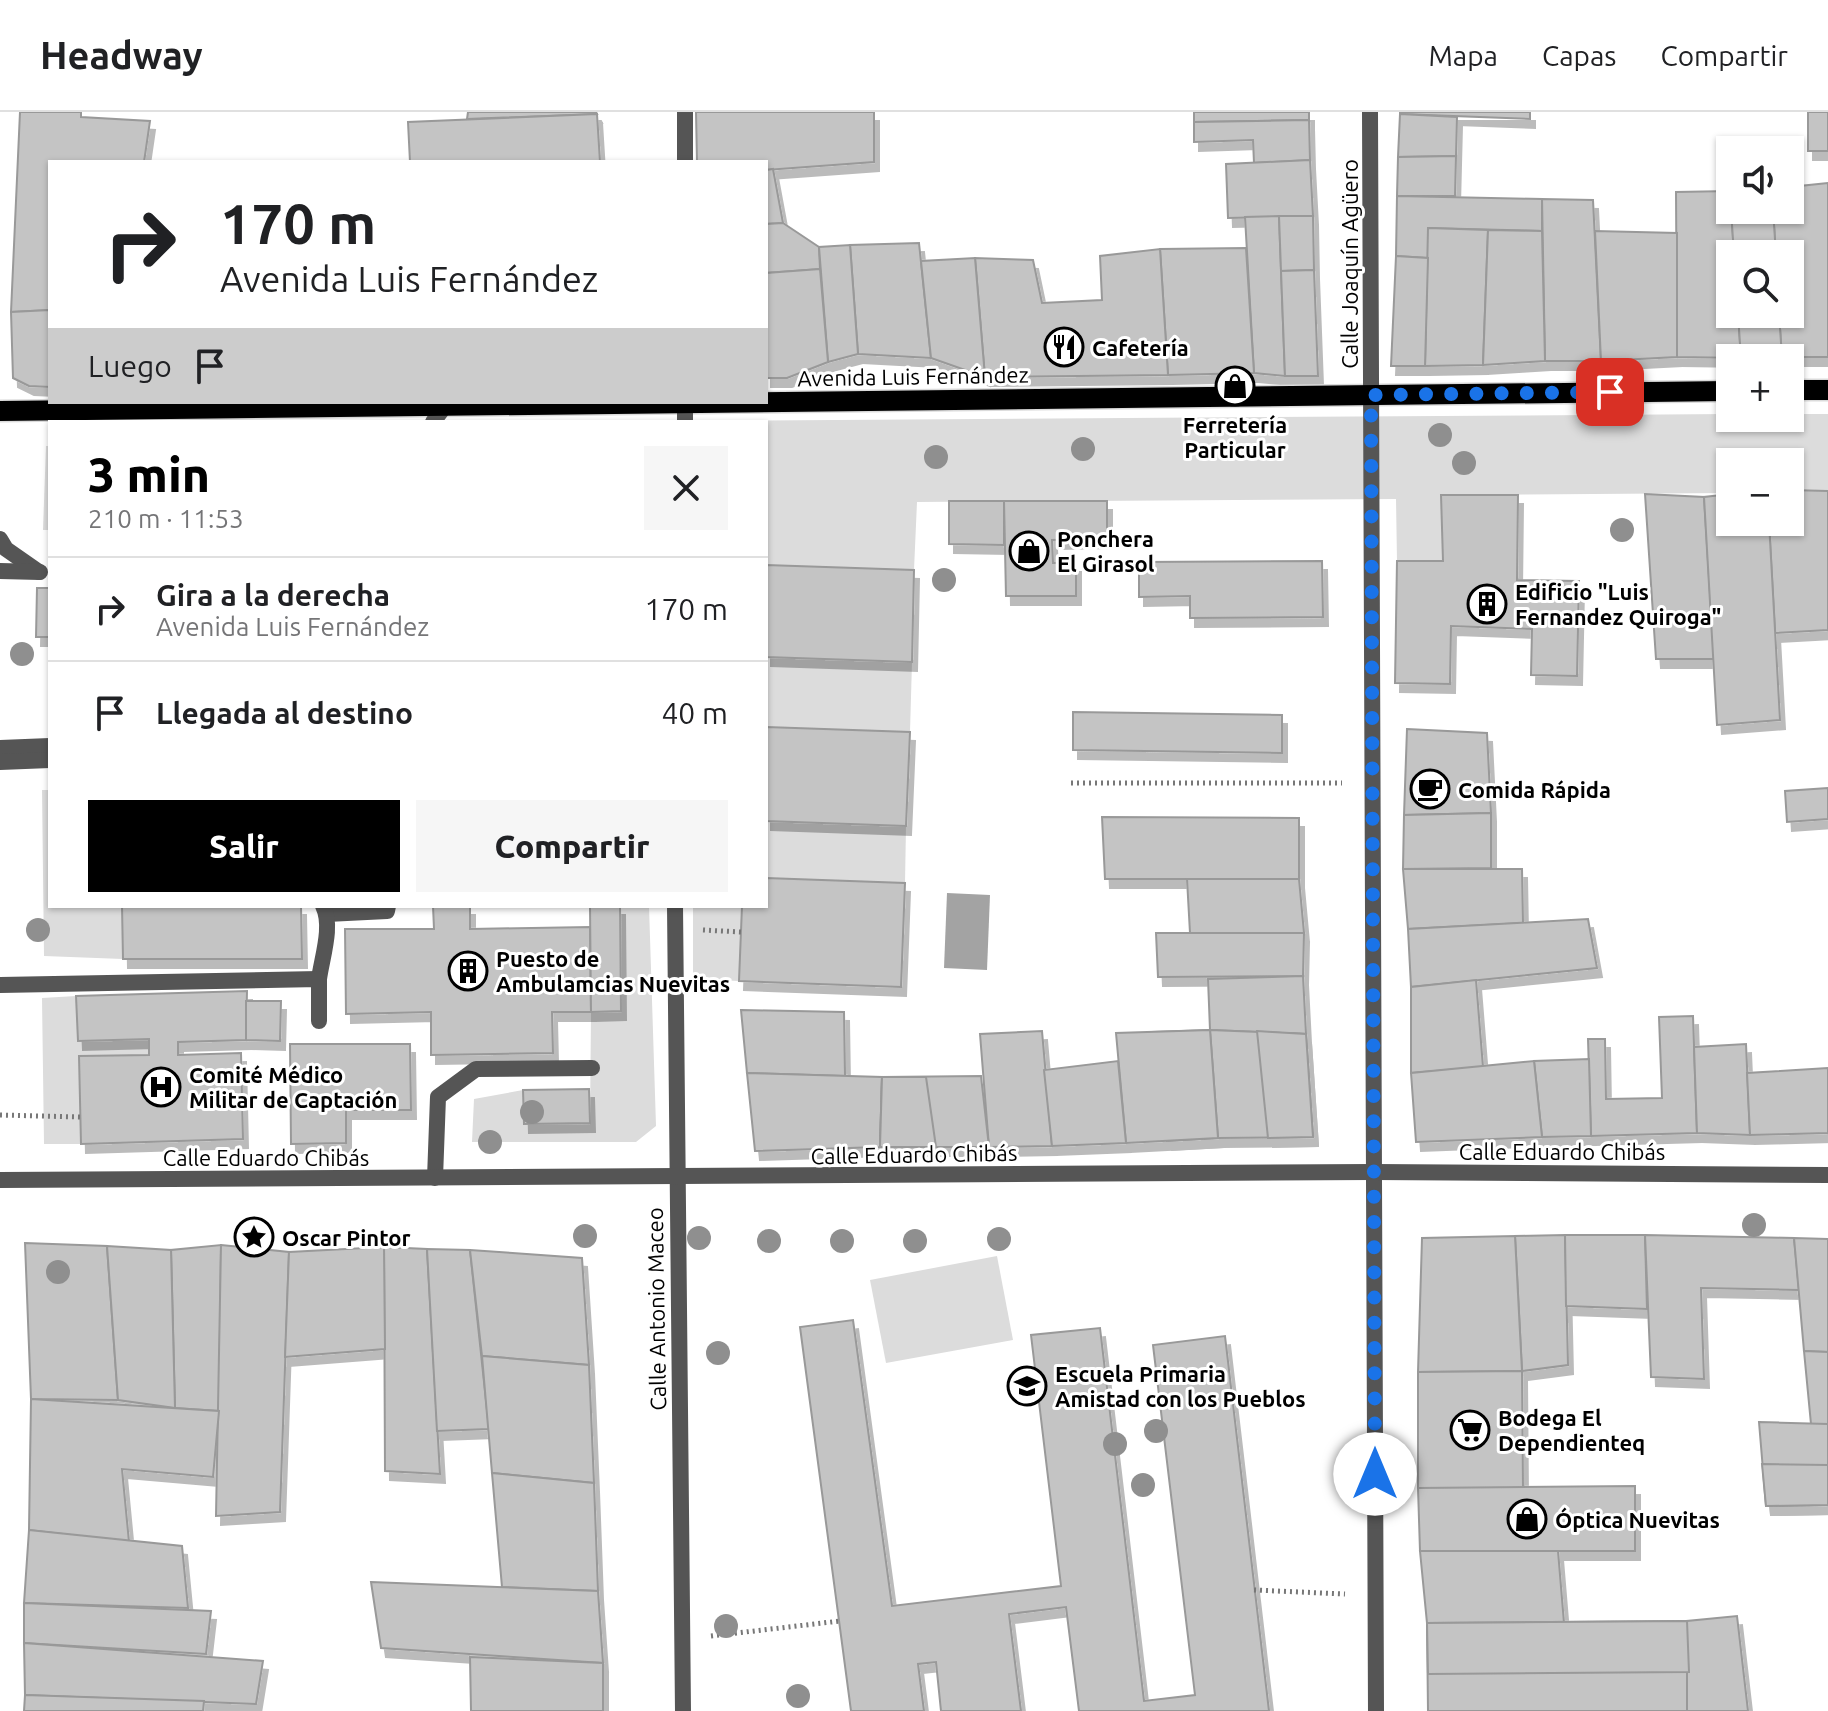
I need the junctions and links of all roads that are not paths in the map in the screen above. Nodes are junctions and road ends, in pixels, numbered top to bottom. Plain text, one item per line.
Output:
1 (685, 112) edge
2 (1370, 112) edge
3 (685, 160) edge
4 (1804, 390) edge
5 (1828, 390) edge
6 (1716, 391) edge
7 (1371, 395) junction
8 (768, 401) edge
9 (644, 404) edge
10 (114, 410) junction
11 (0, 411) edge
12 (394, 414) edge
13 (439, 414) edge
14 (231, 415) edge
15 (130, 420) edge
16 (0, 539) edge
17 (0, 571) edge
18 (45, 572) edge
19 (48, 746) edge
20 (0, 748) edge
21 (48, 760) edge
22 (0, 762) edge
23 (388, 908) edge
24 (675, 908) edge
25 (325, 910) edge
26 (319, 979) junction
27 (0, 985) edge
28 (319, 1021) dead end
29 (592, 1068) dead end
30 (1374, 1172) junction
31 (1828, 1175) edge
32 (435, 1178) junction
33 (676, 1178) junction
34 (0, 1180) edge
35 (683, 1711) edge
36 (1376, 1711) edge

1 - 3 street
2 - 7 street, Calle Joaquín Agüero
4 - 5 main road
6 - 7 main road, Avenida Luis Fernández
7 - 8 main road, Avenida Luis Fernández
7 - 30 street, Calle Joaquín Agüero
9 - 13 main road, Avenida Luis Fernández
10 - 11 main road, Avenida Luis Fernández
10 - 14 main road, Avenida Luis Fernández
10 - 15 street
12 - 13 main road, Avenida Luis Fernández
12 - 14 main road, Avenida Luis Fernández
16 - 18 street
17 - 18 street
19 - 20 street
21 - 22 street
23 - 25 street
24 - 33 street, Calle Antonio Maceo
25 - 26 street
26 - 27 street
26 - 28 street
29 - 32 street
30 - 31 street, Calle Eduardo Chibás
30 - 33 street, Calle Eduardo Chibás
30 - 36 street, Calle Joaquín Agüero
32 - 33 street, Calle Eduardo Chibás
32 - 34 street, Calle Eduardo Chibás
33 - 35 street, Calle Antonio Maceo

